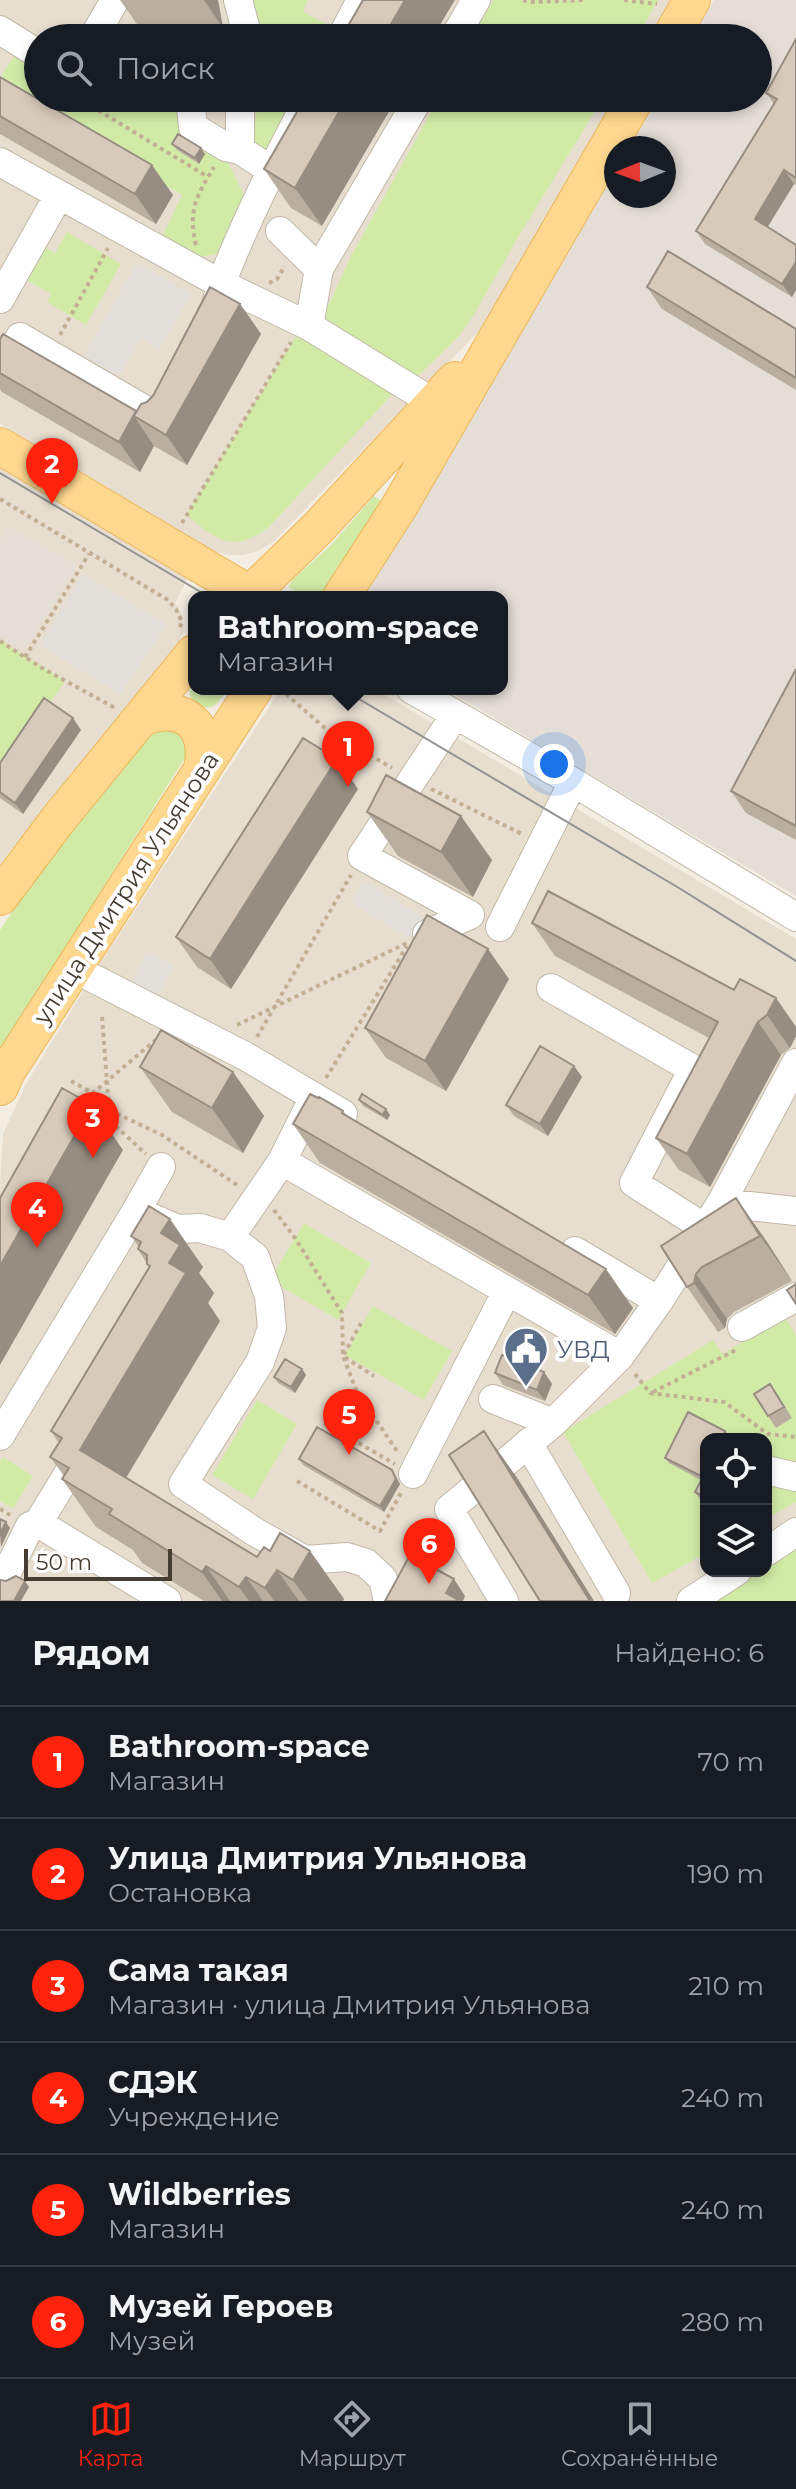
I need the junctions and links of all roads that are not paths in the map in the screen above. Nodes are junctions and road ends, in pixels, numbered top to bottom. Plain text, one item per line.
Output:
1 (115, 0) edge
2 (238, 0) edge
3 (476, 0) edge
4 (692, 0) edge
5 (354, 3) edge
6 (101, 24) edge
7 (244, 24) edge
8 (346, 24) edge
9 (462, 24) edge
10 (678, 24) edge
11 (1, 35) edge
12 (24, 47) edge
13 (191, 112) edge
14 (238, 112) edge
15 (302, 112) edge
16 (411, 112) edge
17 (628, 112) edge
18 (233, 148) junction
19 (0, 162) edge
20 (271, 170) junction
21 (59, 195) junction
22 (289, 239) road end
23 (319, 269) junction
24 (222, 285) junction
25 (0, 299) edge
26 (0, 305) edge
27 (503, 324) junction
28 (306, 325) junction
29 (20, 337) junction
30 (0, 372) edge
31 (434, 403) junction
32 (0, 446) edge
33 (243, 591) edge
34 (256, 591) edge
35 (345, 591) edge
36 (184, 650) edge
37 (421, 695) edge
38 (247, 700) edge
39 (130, 714) junction
40 (455, 715) junction
41 (202, 769) junction
42 (573, 782) junction
43 (0, 897) edge
44 (796, 917) edge
45 (500, 927) dead end
46 (418, 938) edge
47 (73, 968) junction
48 (551, 988) dead end
49 (796, 1063) edge
50 (0, 1087) edge
51 (314, 1097) junction
52 (361, 1125) edge
53 (282, 1161) junction
54 (161, 1167) road end
55 (721, 1203) junction
56 (136, 1211) junction
57 (796, 1211) edge
58 (705, 1228) junction
59 (178, 1229) junction
60 (549, 1236) edge
61 (230, 1237) junction
62 (163, 1255) edge
63 (507, 1291) junction
64 (659, 1301) junction
65 (794, 1304) edge
66 (740, 1338) road end
67 (620, 1356) junction
68 (493, 1399) dead end
69 (553, 1423) junction
70 (93, 1432) edge
71 (0, 1436) edge
72 (528, 1443) junction
73 (772, 1471) edge
74 (413, 1474) road end
75 (796, 1477) edge
76 (38, 1523) junction
77 (796, 1532) edge
78 (772, 1548) edge
79 (8, 1570) dead end
80 (728, 1577) edge
81 (616, 1593) dead end
82 (167, 1601) edge
83 (388, 1601) edge
84 (504, 1601) edge
85 (691, 1601) edge

1 - 6 street
2 - 7 street
3 - 9 street
4 - 10 main road
5 - 8 street
11 - 12 street
13 - 18 street
14 - 18 street
15 - 20 street
16 - 23 street
17 - 27 main road
18 - 20 street
19 - 21 street
20 - 24 street
21 - 24 street
21 - 25 street
22 - 23 street
23 - 28 street
24 - 28 street
24 - 29 street
26 - 29 street
27 - 31 main road
27 - 35 main road
28 - 31 street
29 - 30 street
31 - 34 main road
32 - 33 main road
36 - 38 main road
36 - 39 main road
37 - 40 street
38 - 41 main road, улица Дмитрия Ульянова
39 - 41 main road
39 - 43 main road
40 - 42 street
40 - 46 street
41 - 47 main road, улица Дмитрия Ульянова
42 - 44 street
42 - 45 street
47 - 50 main road, улица Дмитрия Ульянова
47 - 51 street
48 - 58 street
49 - 55 street
51 - 52 street
51 - 53 street
53 - 61 street
53 - 63 street
54 - 56 street
55 - 57 street
55 - 58 street
56 - 59 street
56 - 71 street
58 - 64 street
59 - 61 street
59 - 62 street
60 - 64 street
61 - 83 street
63 - 67 street
63 - 74 street
64 - 67 street
65 - 66 street
67 - 69 street
68 - 69 street
69 - 72 street
70 - 76 street
72 - 81 street
72 - 84 street
73 - 75 street
76 - 79 street
76 - 82 street
77 - 78 street
80 - 85 street

